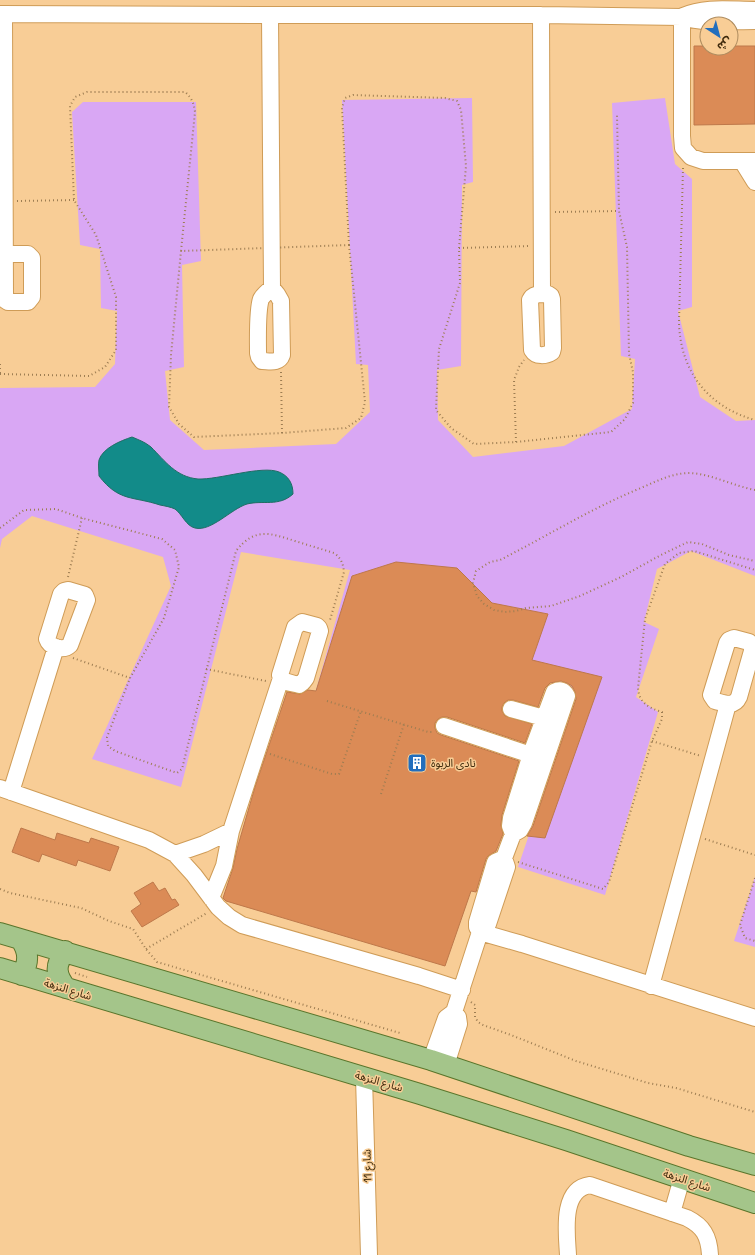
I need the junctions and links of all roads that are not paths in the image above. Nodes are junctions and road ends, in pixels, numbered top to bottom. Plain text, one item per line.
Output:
1 (755, 10) edge
2 (2, 14) edge
3 (270, 15) junction
4 (541, 15) junction
5 (682, 17) junction
6 (755, 21) edge
7 (749, 161) edge
8 (755, 182) edge
9 (4, 254) dead end
10 (272, 288) junction
11 (542, 294) junction
12 (56, 649) junction
13 (280, 681) junction
14 (728, 704) dead end
15 (511, 709) dead end
16 (544, 718) junction
17 (444, 726) road end
18 (537, 754) junction
19 (6, 790) edge
20 (231, 831) junction
21 (176, 854) junction
22 (214, 902) junction
23 (480, 932) junction
24 (0, 933) edge
25 (21, 940) junction
26 (65, 951) junction
27 (0, 968) edge
28 (22, 975) junction
29 (651, 986) junction
30 (66, 988) junction
31 (458, 1000) junction
32 (755, 1018) edge
33 (439, 1063) junction
34 (364, 1077) junction
35 (755, 1165) edge
36 (682, 1178) junction
37 (755, 1203) edge
38 (672, 1213) junction
39 (369, 1255) edge
40 (568, 1255) edge
41 (710, 1255) edge

1 - 5 street
2 - 3 street
2 - 9 street
3 - 4 street
3 - 10 street
4 - 5 street
4 - 11 street
5 - 6 street
5 - 7 street
7 - 8 street
10 - 10 street
11 - 11 street
12 - 12 street
12 - 19 street
13 - 13 street
13 - 20 street
14 - 29 street
15 - 16 street
16 - 18 street
16 - 18 street
17 - 18 street
18 - 23 street
19 - 21 street
20 - 21 street
20 - 22 street
21 - 22 street
22 - 31 street
23 - 29 street
23 - 31 street
24 - 25 main road
25 - 26 main road
25 - 28 main road
26 - 30 main road
26 - 33 main road
27 - 28 main road, شارع النزهة
28 - 30 main road, شارع النزهة
29 - 32 street
30 - 34 main road, شارع النزهة
31 - 33 street
33 - 35 main road
34 - 36 main road, شارع النزهة
34 - 39 street, شارع 11
36 - 37 main road, شارع النزهة
36 - 38 street
38 - 40 street
38 - 41 street

